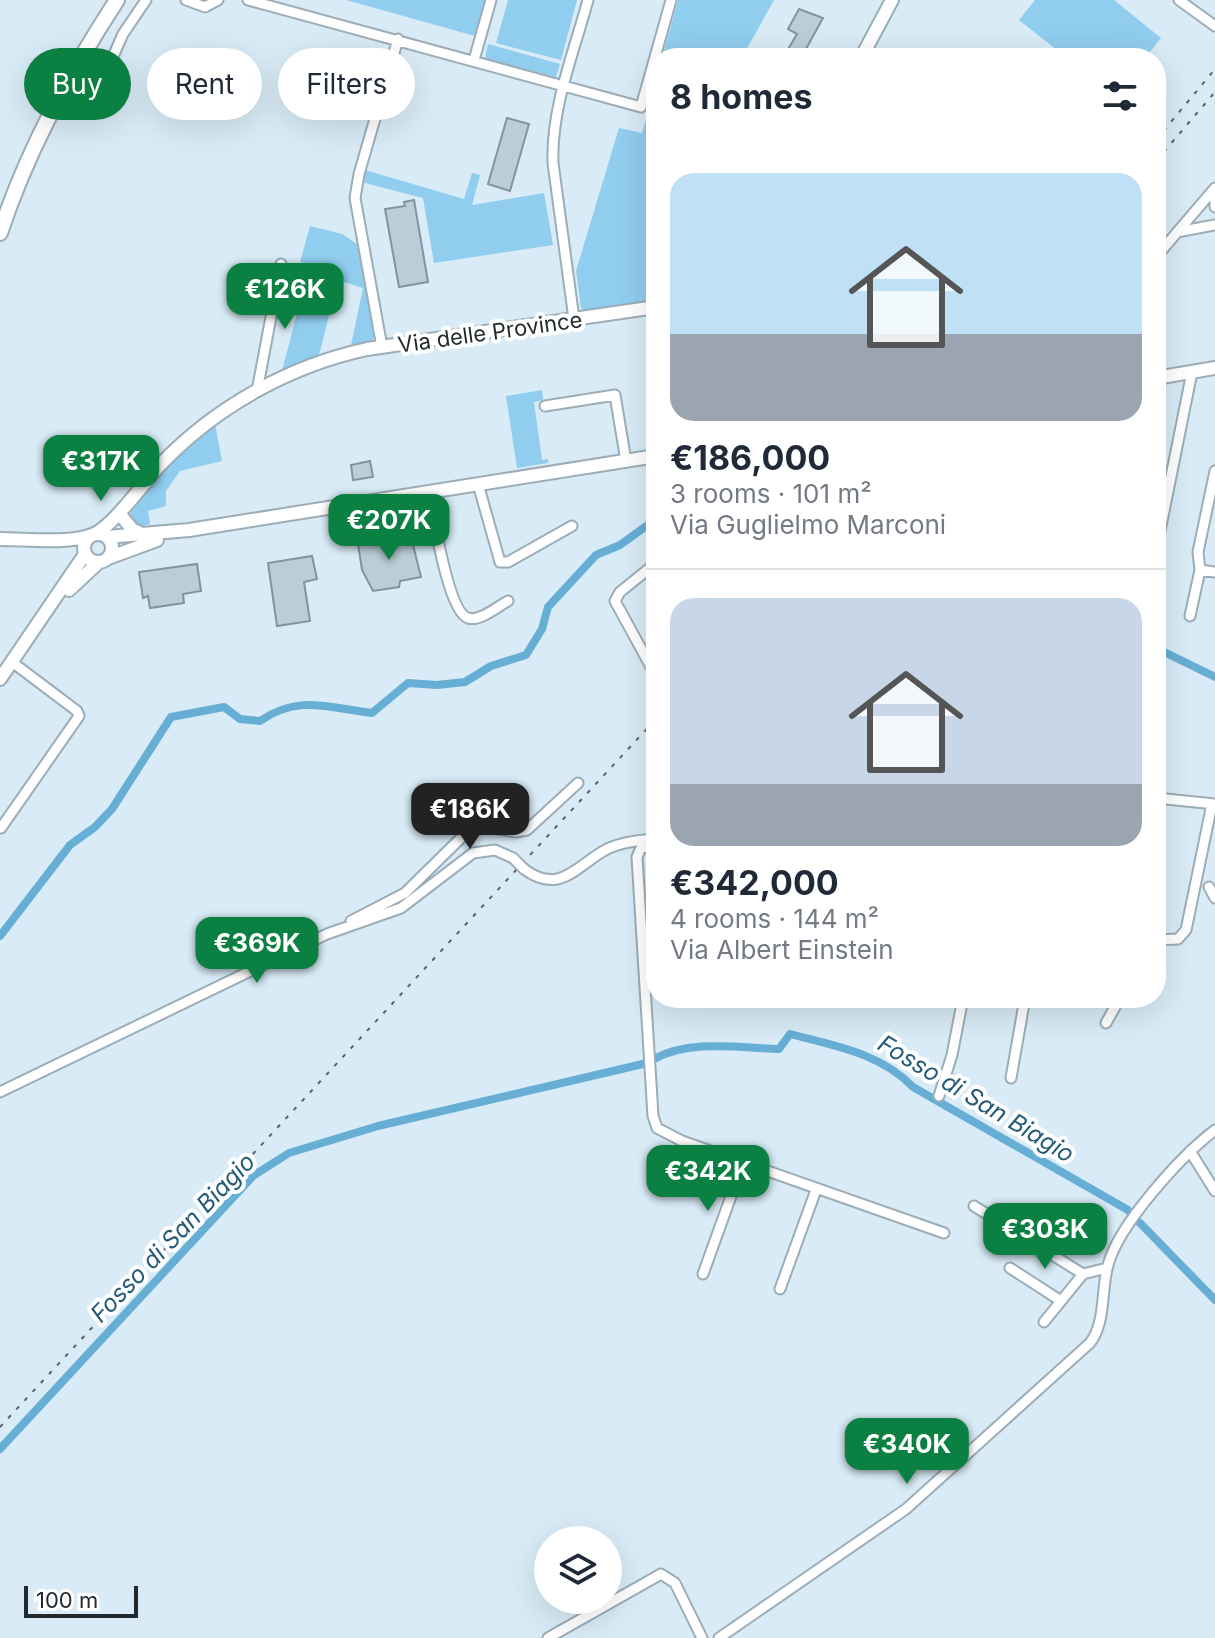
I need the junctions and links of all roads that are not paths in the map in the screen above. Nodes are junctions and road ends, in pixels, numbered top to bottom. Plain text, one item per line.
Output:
1 (117, 0) edge
2 (146, 0) edge
3 (186, 0) edge
4 (218, 0) edge
5 (248, 0) edge
6 (491, 0) edge
7 (588, 0) edge
8 (671, 0) edge
9 (892, 0) edge
10 (1179, 0) edge
11 (1193, 4) edge
12 (1215, 26) edge
13 (398, 39) junction
14 (117, 48) edge
15 (658, 48) edge
16 (866, 48) edge
17 (474, 60) junction
18 (565, 85) junction
19 (646, 89) edge
20 (1215, 191) edge
21 (11, 200) junction
22 (1215, 207) edge
23 (0, 223) edge
24 (1215, 225) edge
25 (1177, 232) junction
26 (0, 233) edge
27 (0, 245) edge
28 (1166, 245) edge
29 (281, 264) dead end
30 (646, 308) edge
31 (574, 319) junction
32 (382, 347) junction
33 (1215, 368) edge
34 (1192, 372) junction
35 (1166, 376) edge
36 (257, 391) junction
37 (545, 406) dead end
38 (646, 458) edge
39 (626, 461) junction
40 (1215, 471) edge
41 (478, 484) junction
42 (429, 492) junction
43 (133, 497) junction
44 (1166, 501) edge
45 (123, 518) junction
46 (572, 526) dead end
47 (189, 530) junction
48 (93, 535) junction
49 (145, 535) junction
50 (0, 539) edge
51 (40, 540) junction
52 (109, 548) junction
53 (85, 551) junction
54 (1200, 570) junction
55 (646, 571) edge
56 (1215, 572) edge
57 (508, 601) dead end
58 (55, 603) junction
59 (1190, 616) dead end
60 (646, 651) edge
61 (12, 662) junction
62 (0, 679) edge
63 (578, 783) dead end
64 (1166, 799) edge
65 (1213, 804) edge
66 (1, 828) edge
67 (646, 840) edge
68 (646, 847) edge
69 (1209, 887) dead end
70 (1215, 898) edge
71 (346, 927) junction
72 (1166, 940) edge
73 (646, 996) edge
74 (647, 1008) edge
75 (961, 1008) edge
76 (1023, 1008) edge
77 (1114, 1008) edge
78 (1106, 1023) dead end
79 (1011, 1078) dead end
80 (0, 1092) edge
81 (939, 1096) dead end
82 (1215, 1130) edge
83 (1190, 1151) junction
84 (743, 1163) junction
85 (816, 1190) junction
86 (1215, 1191) edge
87 (974, 1206) dead end
88 (944, 1233) dead end
89 (1010, 1268) dead end
90 (1107, 1268) junction
91 (703, 1274) dead end
92 (1083, 1274) junction
93 (780, 1289) dead end
94 (1061, 1301) junction
95 (1044, 1322) dead end
96 (548, 1638) edge
97 (702, 1638) edge
98 (719, 1638) edge

1 - 21 main road
2 - 14 street
3 - 4 street
5 - 13 street
6 - 17 street
7 - 18 street
8 - 15 street
9 - 16 main road
10 - 11 street
11 - 12 street
13 - 17 street
13 - 32 street
17 - 18 street
18 - 19 street
18 - 31 street
20 - 22 street
20 - 25 street
21 - 23 main road
21 - 26 main road
21 - 27 main road
24 - 25 street
25 - 28 street
29 - 36 street
30 - 31 main road, Via delle Province
31 - 32 main road, Via delle Province
32 - 36 main road, Via delle Province
33 - 34 main road
34 - 35 main road
34 - 44 street
36 - 43 main road, Via delle Province
37 - 39 street
38 - 39 main road
39 - 41 main road
40 - 54 street
41 - 42 main road
41 - 46 street
42 - 47 main road
42 - 57 street
43 - 45 main road, Via delle Province
43 - 48 main road, Via delle Province
45 - 49 main road
45 - 52 main road, Via delle Province
47 - 49 main road
47 - 52 main road
48 - 51 main road
48 - 52 main road
48 - 53 main road, Via delle Province
49 - 52 main road
50 - 51 main road
51 - 53 main road
52 - 53 main road
52 - 58 main road
53 - 58 main road, Via delle Province
54 - 56 street
54 - 59 street
55 - 60 street
58 - 61 main road
61 - 62 main road
61 - 66 street
63 - 71 street
64 - 65 street
65 - 72 street
67 - 71 street, bridge
68 - 73 street
69 - 70 street
71 - 80 street
74 - 84 street
75 - 81 street
76 - 79 street
77 - 78 street
82 - 83 street
83 - 86 street
83 - 90 street
84 - 85 street
84 - 91 street
85 - 88 street
85 - 93 street
87 - 92 street
89 - 94 street
90 - 92 street
90 - 98 street
92 - 94 street
94 - 95 street
96 - 97 street

